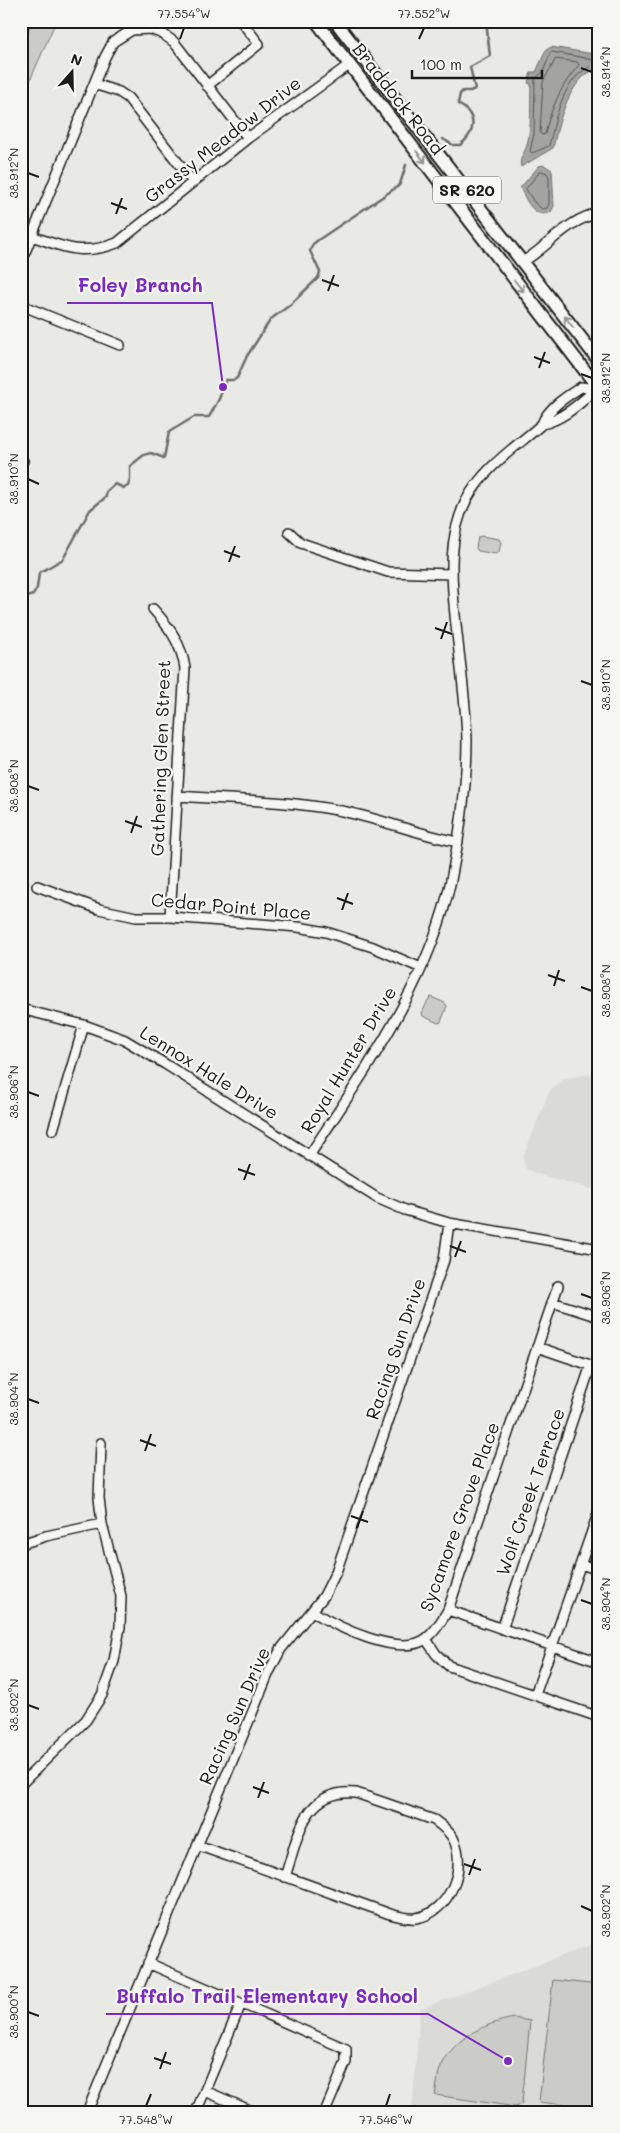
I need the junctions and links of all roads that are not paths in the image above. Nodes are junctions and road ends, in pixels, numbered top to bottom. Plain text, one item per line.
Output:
1 (241, 21) edge
2 (316, 21) edge
3 (335, 21) edge
4 (349, 65) junction
5 (94, 84) junction
6 (207, 86) junction
7 (248, 138) junction
8 (444, 161) junction
9 (193, 182) junction
10 (599, 213) edge
11 (32, 236) junction
12 (524, 261) junction
13 (21, 262) edge
14 (21, 305) edge
15 (120, 345) dead end
16 (599, 360) edge
17 (596, 386) edge
18 (289, 532) dead end
19 (451, 574) junction
20 (153, 609) dead end
21 (177, 796) junction
22 (458, 842) junction
23 (37, 886) dead end
24 (170, 917) junction
25 (421, 968) junction
26 (21, 1009) edge
27 (84, 1025) junction
28 (53, 1130) dead end
29 (309, 1156) junction
30 (449, 1223) junction
31 (599, 1249) edge
32 (558, 1286) dead end
33 (552, 1302) junction
34 (599, 1318) edge
35 (537, 1346) junction
36 (595, 1367) edge
37 (101, 1443) dead end
38 (599, 1511) edge
39 (102, 1524) junction
40 (21, 1544) edge
41 (581, 1564) junction
42 (599, 1570) edge
43 (448, 1610) junction
44 (312, 1611) junction
45 (502, 1629) junction
46 (426, 1639) junction
47 (552, 1647) junction
48 (599, 1662) edge
49 (535, 1695) junction
50 (599, 1718) edge
51 (21, 1784) edge
52 (196, 1845) junction
53 (285, 1877) junction
54 (148, 1963) junction
55 (241, 2004) junction
56 (205, 2091) junction
57 (87, 2112) edge
58 (196, 2112) edge
59 (254, 2112) edge
60 (325, 2112) edge

1 - 6 street
2 - 4 main road, Braddock Road
3 - 8 main road, Braddock Road / SR 620
4 - 7 street, Grassy Meadow Drive
4 - 8 main road
4 -> 17 main road, Braddock Road
5 - 6 street
5 - 9 street
5 - 11 street
6 - 7 street
7 - 9 street, Grassy Meadow Drive
8 - 12 main road, Braddock Road / SR 620
9 - 11 street, Grassy Meadow Drive
10 - 12 street
11 - 13 street
16 -> 12 main road, Braddock Road / SR 620
14 - 15 street
17 - 19 street, Royal Hunter Drive
18 - 19 street
19 - 22 street, Royal Hunter Drive
20 - 21 street, Gathering Glen Street
21 - 22 street
21 - 24 street, Gathering Glen Street
22 - 25 street, Royal Hunter Drive
23 - 24 street, Cedar Point Place
24 - 25 street, Cedar Point Place
25 - 29 street, Royal Hunter Drive
26 - 27 street, Lennox Hale Drive
27 - 28 street
27 - 29 street, Lennox Hale Drive
29 - 30 street, Lennox Hale Drive
30 - 31 street, Lennox Hale Drive
30 - 44 street, Racing Sun Drive
32 - 33 street, Sycamore Grove Place
33 - 34 street
33 - 35 street, Sycamore Grove Place
35 - 36 street
35 - 43 street, Sycamore Grove Place
36 - 45 street, Wolf Creek Terrace
37 - 39 street
38 - 41 street
39 - 40 street
39 - 51 street
41 - 42 street
41 - 47 street
43 - 45 street
43 - 46 street, Sycamore Grove Place
44 - 46 street
44 - 52 street, Racing Sun Drive
45 - 47 street
46 - 49 street
47 - 48 street
47 - 49 street
49 - 50 street
52 - 53 street
52 - 54 street, Racing Sun Drive
53 - 53 street
54 - 55 street
54 - 57 street, Racing Sun Drive
55 - 56 street
55 - 60 street
56 - 58 street
56 - 59 street

